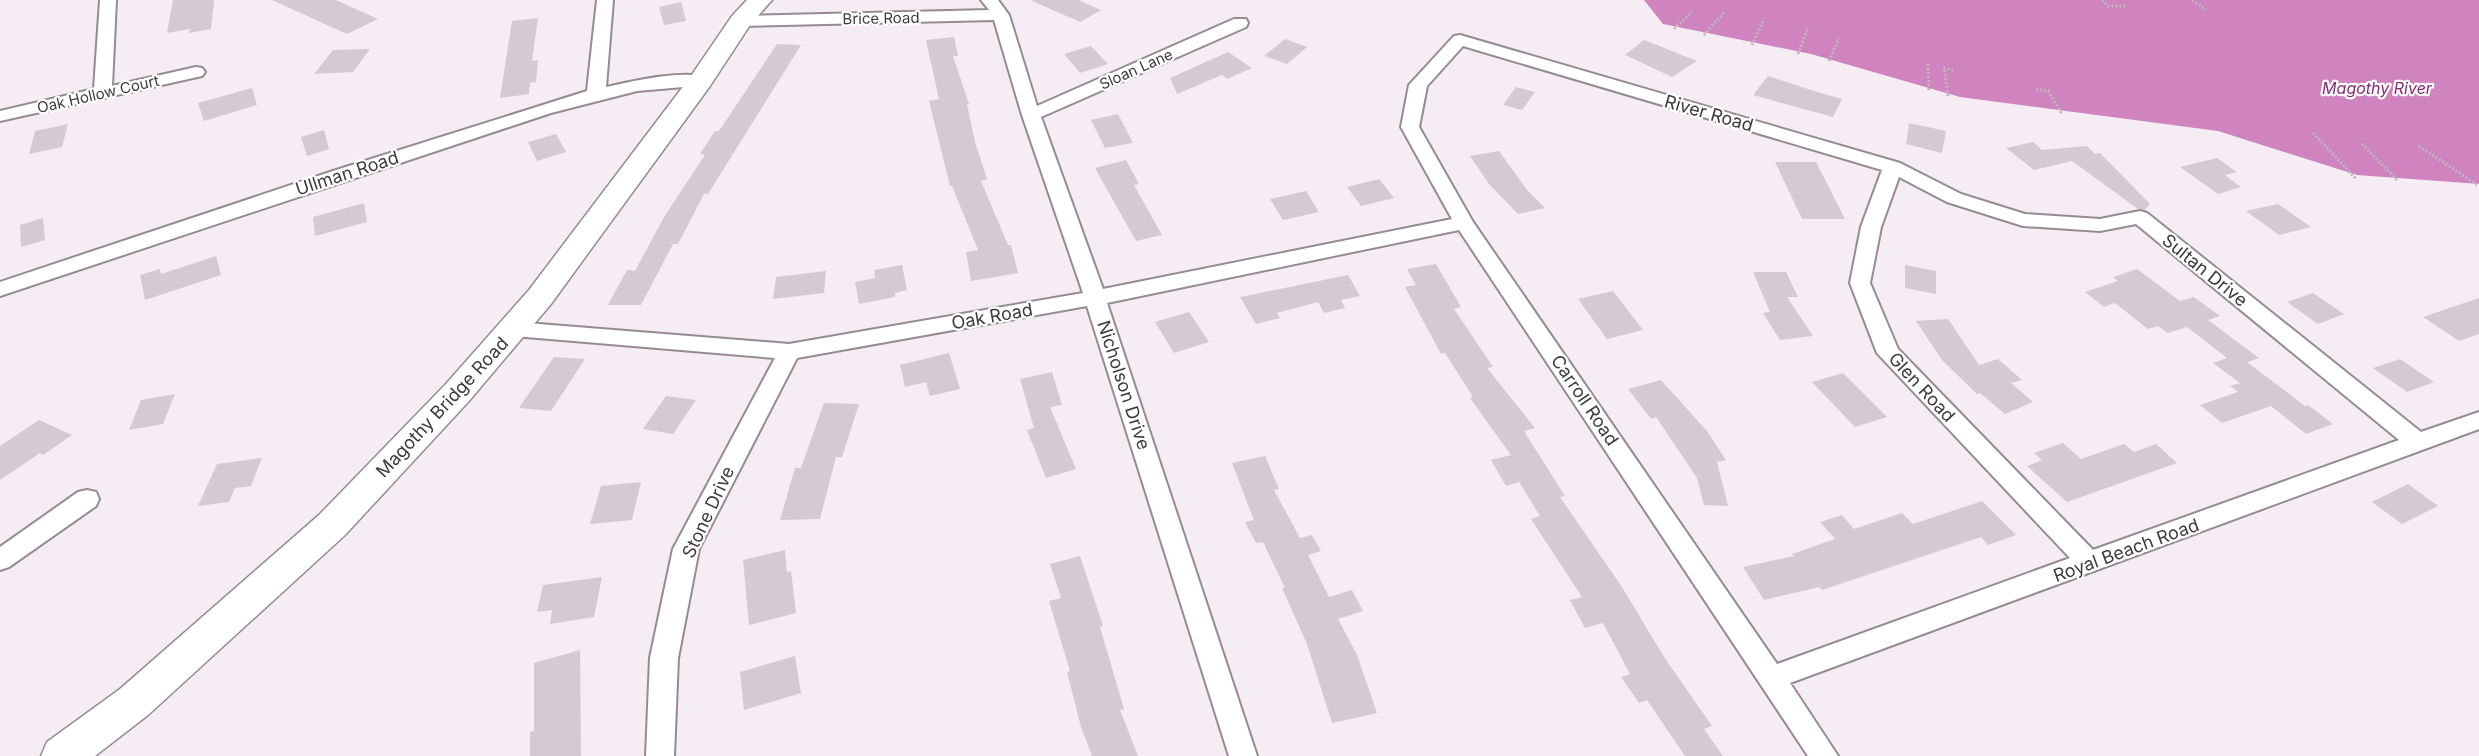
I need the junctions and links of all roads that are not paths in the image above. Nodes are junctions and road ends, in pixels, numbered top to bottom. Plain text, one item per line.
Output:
1 (108, 0) edge
2 (605, 0) edge
3 (995, 7) edge
4 (751, 11) edge
5 (1240, 23) dead end
6 (1460, 40) joint
7 (196, 72) dead end
8 (701, 81) junction
9 (103, 92) junction
10 (596, 94) junction
11 (1031, 115) junction
12 (0, 116) edge
13 (1893, 167) junction
14 (1954, 198) joint
15 (1464, 223) junction
16 (0, 289) edge
17 (1095, 298) junction
18 (514, 329) junction
19 (789, 352) junction
20 (2479, 420) edge
21 (2417, 442) junction
22 (87, 500) dead end
23 (0, 560) edge
24 (2090, 563) junction
25 (1773, 677) junction
26 (62, 756) edge
27 (660, 756) edge
28 (1243, 756) edge
29 (1824, 756) edge

1 - 9 street
2 - 10 street
3 - 4 street, Brice Road
3 - 11 street, Nicholson Drive
4 - 8 main road, Magothy Bridge Road
5 - 11 street, Sloan Lane
6 - 13 street, River Road
6 - 15 street, Carroll Road
7 - 9 street, Oak Hollow Court
8 - 10 street, Ullman Road
8 - 18 main road, Magothy Bridge Road
9 - 12 street, Oak Hollow Court
10 - 16 street, Ullman Road
11 - 17 street, Nicholson Drive
13 - 14 street, River Road
13 - 24 street, Glen Road
14 - 21 street, Sultan Drive
15 - 17 street, Oak Road
15 - 25 street, Carroll Road
17 - 19 street, Oak Road
17 - 28 street, Nicholson Drive
18 - 19 street, Oak Road
18 - 26 main road, Magothy Bridge Road
19 - 27 street, Stone Drive
20 - 21 street, Royal Beach Road
21 - 24 street, Royal Beach Road
22 - 23 street
24 - 25 street, Royal Beach Road
25 - 29 street, Carroll Road

